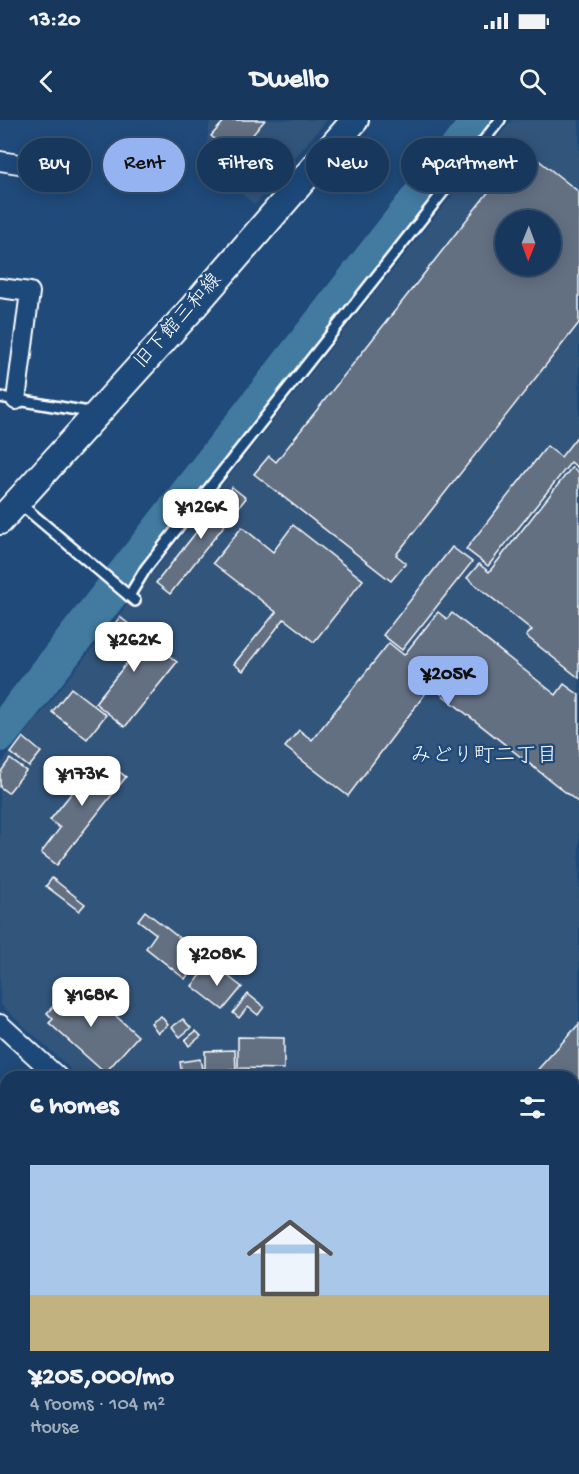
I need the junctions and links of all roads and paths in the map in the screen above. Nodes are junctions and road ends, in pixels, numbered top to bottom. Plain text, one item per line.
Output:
1 (355, 120) edge
2 (500, 120) edge
3 (0, 161) edge
4 (18, 164) edge
5 (0, 288) edge
6 (8, 398) edge
7 (97, 413) junction
8 (17, 501) junction
9 (0, 520) edge
10 (0, 1024) edge
11 (51, 1071) edge

1 - 7 street, 旧下館三和線
2 - 8 lane
3 - 4 street
5 - 6 street
6 - 7 lane
7 - 8 street, 旧下館三和線
8 - 9 street, 旧下館三和線
10 - 11 street

